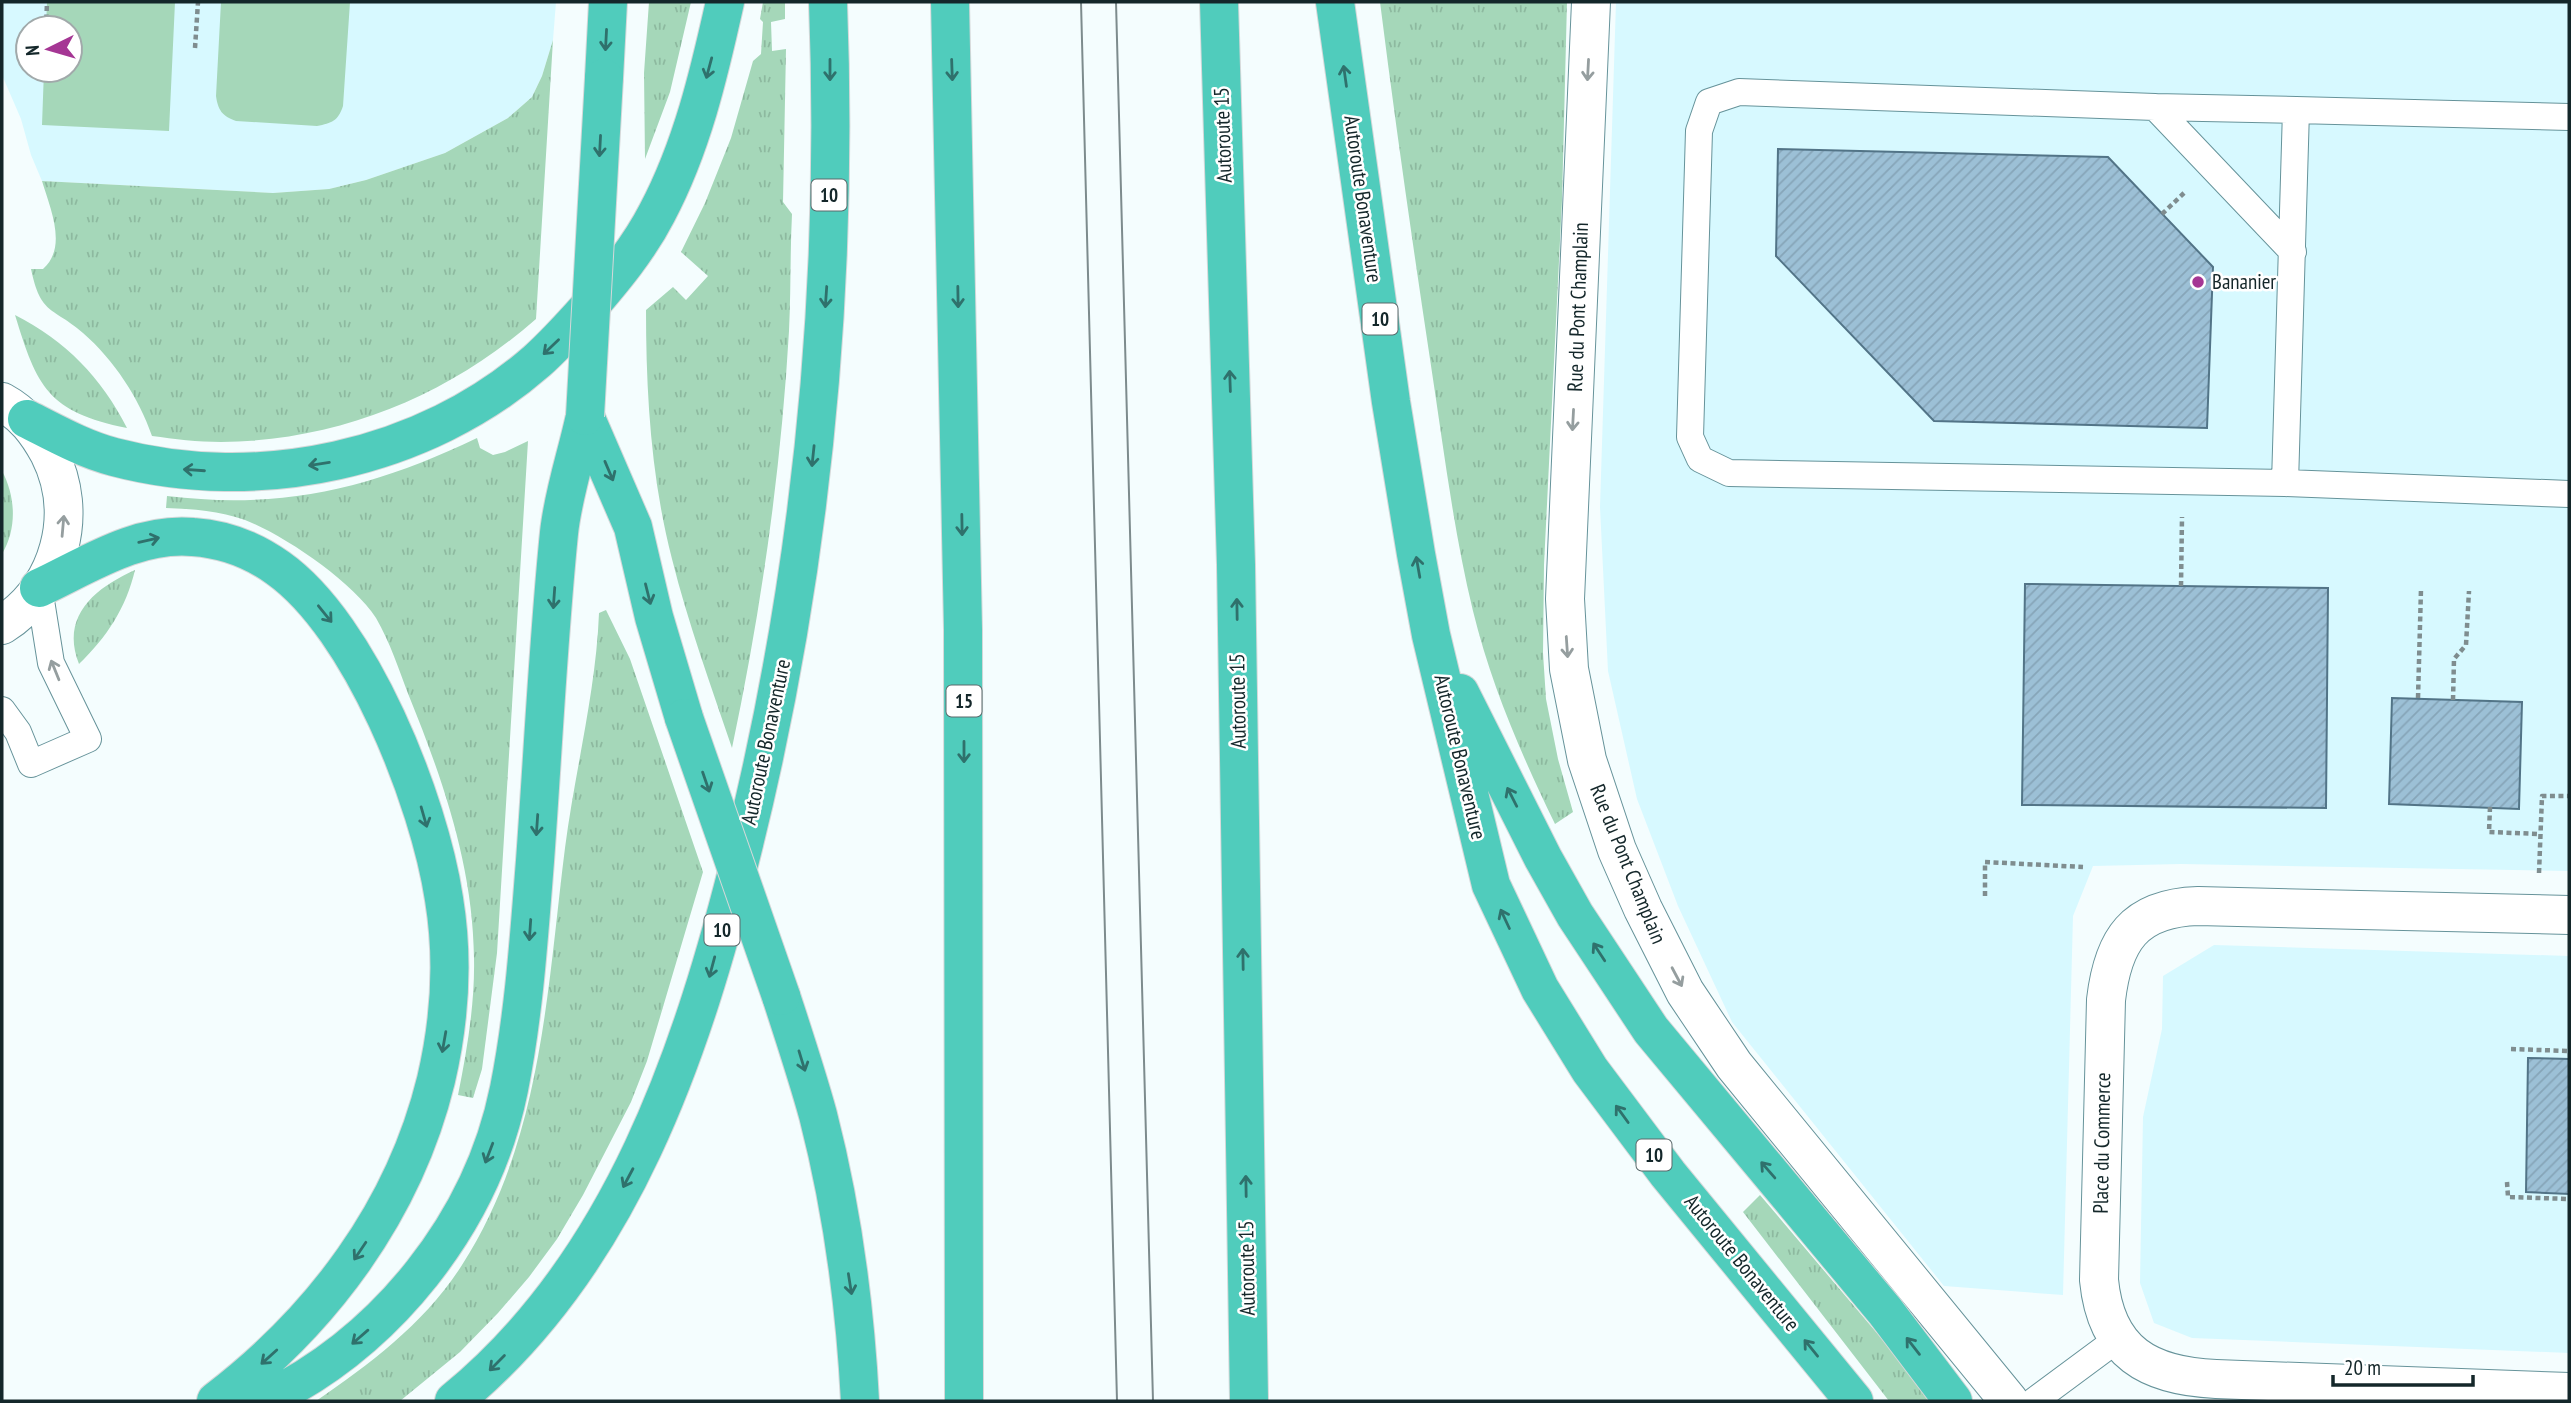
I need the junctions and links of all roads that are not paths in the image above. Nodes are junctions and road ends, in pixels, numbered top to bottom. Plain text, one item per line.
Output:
1 (608, 2) edge
2 (725, 2) edge
3 (828, 2) edge
4 (950, 2) edge
5 (1219, 2) edge
6 (1335, 2) edge
7 (1591, 2) edge
8 (2155, 107) junction
9 (2296, 110) junction
10 (2569, 117) edge
11 (2293, 252) junction
12 (2, 372) edge
13 (14, 410) edge
14 (585, 416) junction
15 (2285, 483) junction
16 (2569, 494) edge
17 (39, 588) junction
18 (2, 625) edge
19 (1431, 635) junction
20 (2, 710) edge
21 (2569, 915) edge
22 (2119, 1338) junction
23 (2569, 1392) edge
24 (216, 1401) edge
25 (264, 1401) edge
26 (454, 1401) edge
27 (860, 1401) edge
28 (964, 1401) edge
29 (1249, 1401) edge
30 (1854, 1401) edge
31 (1953, 1401) edge
32 (2009, 1401) edge
33 (2034, 1401) edge

1 -> 14 highway, bridge
2 -> 13 highway
3 -> 26 highway, Autoroute Bonaventure / 10
4 -> 28 highway, 15
29 -> 5 highway, Autoroute 15
19 -> 6 highway, Autoroute Bonaventure / 10
7 -> 32 street, Rue du Pont Champlain
8 - 9 lane
8 - 11 lane
8 - 15 lane
9 - 10 lane
9 - 11 lane
11 - 15 lane
12 - 13 street
17 -> 13 street
14 -> 25 highway
14 -> 27 highway, bridge
15 - 16 lane
17 - 18 street
20 -> 17 lane
17 -> 24 highway
30 -> 19 highway, Autoroute Bonaventure / 10
31 -> 19 highway
21 - 22 street, Place du Commerce
22 - 23 street, Place du Commerce
22 - 33 lane

